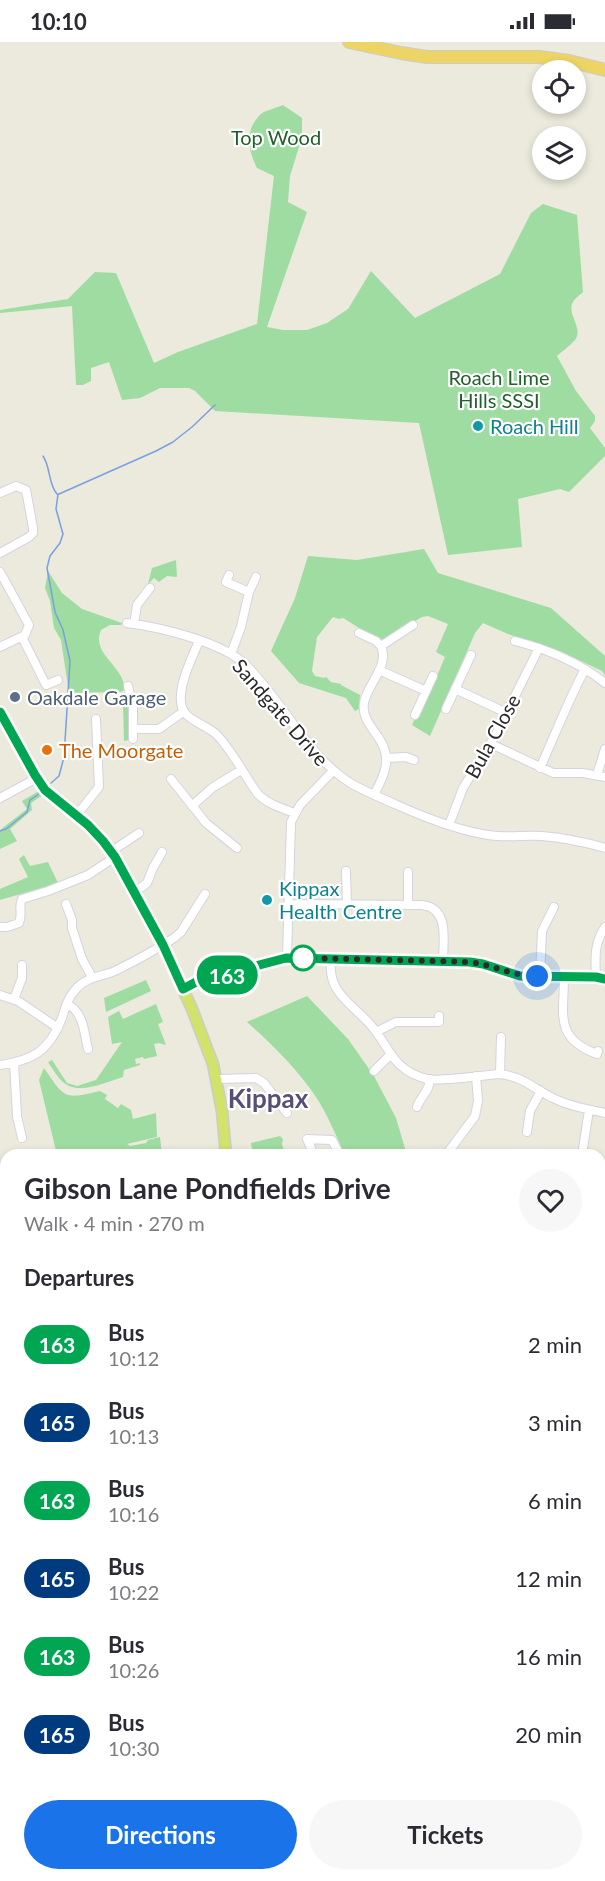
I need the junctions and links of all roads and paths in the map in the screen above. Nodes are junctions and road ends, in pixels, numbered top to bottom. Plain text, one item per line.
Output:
1 (349, 42) edge
2 (605, 70) edge
3 (0, 493) edge
4 (0, 554) edge
5 (0, 572) edge
6 (229, 575) dead end
7 (256, 577) dead end
8 (150, 588) dead end
9 (249, 592) junction
10 (413, 625) dead end
11 (359, 633) dead end
12 (22, 637) junction
13 (199, 641) junction
14 (515, 641) dead end
15 (381, 646) junction
16 (0, 647) edge
17 (539, 648) junction
18 (231, 654) junction
19 (471, 655) dead end
20 (585, 669) junction
21 (379, 670) junction
22 (433, 676) dead end
23 (58, 680) dead end
24 (605, 683) edge
25 (128, 686) dead end
26 (455, 689) junction
27 (426, 691) junction
28 (446, 709) dead end
29 (0, 712) edge
30 (183, 712) junction
31 (507, 713) junction
32 (414, 715) dead end
33 (96, 719) dead end
34 (491, 744) junction
35 (605, 749) edge
36 (386, 758) junction
37 (414, 760) dead end
38 (540, 768) junction
39 (241, 770) junction
40 (333, 771) junction
41 (601, 776) edge
42 (37, 778) junction
43 (171, 779) dead end
44 (374, 795) junction
45 (0, 798) edge
46 (192, 806) junction
47 (295, 813) junction
48 (76, 816) junction
49 (448, 825) junction
50 (139, 833) dead end
51 (237, 848) dead end
52 (605, 848) edge
53 (113, 854) junction
54 (162, 857) dead end
55 (346, 871) dead end
56 (408, 872) dead end
57 (135, 892) junction
58 (206, 894) dead end
59 (66, 904) dead end
60 (288, 904) junction
61 (347, 904) junction
62 (408, 905) junction
63 (554, 907) dead end
64 (0, 927) edge
65 (605, 927) edge
66 (163, 945) junction
67 (286, 958) junction
68 (330, 959) junction
69 (443, 961) junction
70 (22, 965) dead end
71 (540, 976) junction
72 (92, 977) junction
73 (564, 977) junction
74 (600, 978) edge
75 (183, 989) junction
76 (0, 995) edge
77 (14, 999) junction
78 (67, 1004) junction
79 (439, 1016) dead end
80 (58, 1028) junction
81 (376, 1032) junction
82 (501, 1037) dead end
83 (88, 1049) dead end
84 (598, 1051) dead end
85 (390, 1055) junction
86 (14, 1063) junction
87 (0, 1065) edge
88 (374, 1071) dead end
89 (500, 1074) junction
90 (476, 1076) junction
91 (217, 1079) junction
92 (430, 1079) junction
93 (541, 1091) junction
94 (417, 1107) dead end
95 (589, 1110) junction
96 (287, 1113) dead end
97 (605, 1113) edge
98 (527, 1132) dead end
99 (22, 1138) dead end
100 (225, 1149) edge
101 (311, 1149) edge
102 (337, 1149) edge
103 (451, 1149) edge
104 (583, 1149) edge

1 - 2 highway
3 - 4 street
5 - 12 street
6 - 9 street
7 - 9 street
8 - 13 street, Sandgate Drive
9 - 18 street
10 - 15 street
11 - 15 street
12 - 16 street
12 - 23 street
13 - 18 street, Sandgate Drive
13 - 30 street
14 - 17 street
15 - 21 street
17 - 20 street
17 - 31 street, Bula Close
18 - 40 street, Sandgate Drive
19 - 26 street
20 - 24 street
20 - 38 street
21 - 27 street
21 - 36 street
22 - 27 street
25 - 30 street
26 - 28 street
26 - 31 street
27 - 32 street
29 - 42 main road
30 - 39 street
31 - 34 street, Bula Close
33 - 48 street
34 - 38 street
34 - 49 street, Bula Close
35 - 41 street
36 - 37 street
36 - 44 street
38 - 41 street
39 - 46 street
39 - 47 street
40 - 44 street, Sandgate Drive
40 - 47 street
42 - 45 street
42 - 48 main road
43 - 46 street
44 - 49 street, Sandgate Drive
46 - 51 street
47 - 60 street
48 - 53 main road
49 - 52 street, Sandgate Drive
50 - 53 street
53 - 57 main road
53 - 64 street
54 - 57 street
55 - 61 street
56 - 62 street
57 - 66 main road
58 - 66 street
59 - 72 street
60 - 61 street
60 - 67 street
61 - 62 street
62 - 69 street
63 - 71 street
65 - 74 street
66 - 72 street
66 - 75 main road
67 - 68 street
67 - 75 street
68 - 69 street
68 - 81 street
69 - 71 street
70 - 77 street
71 - 73 street
72 - 78 street
73 - 74 street
73 - 84 street
75 - 91 main road
76 - 77 street
77 - 80 street
78 - 80 street
78 - 83 street
79 - 81 street
80 - 86 street
81 - 85 street
82 - 89 street
85 - 88 street
85 - 92 street
86 - 87 street
86 - 99 street
89 - 90 street
89 - 93 street
90 - 92 street
90 - 103 street
91 - 96 street
91 - 100 main road
92 - 94 street
93 - 95 street
93 - 98 street
95 - 97 street
95 - 104 street
101 - 102 street

